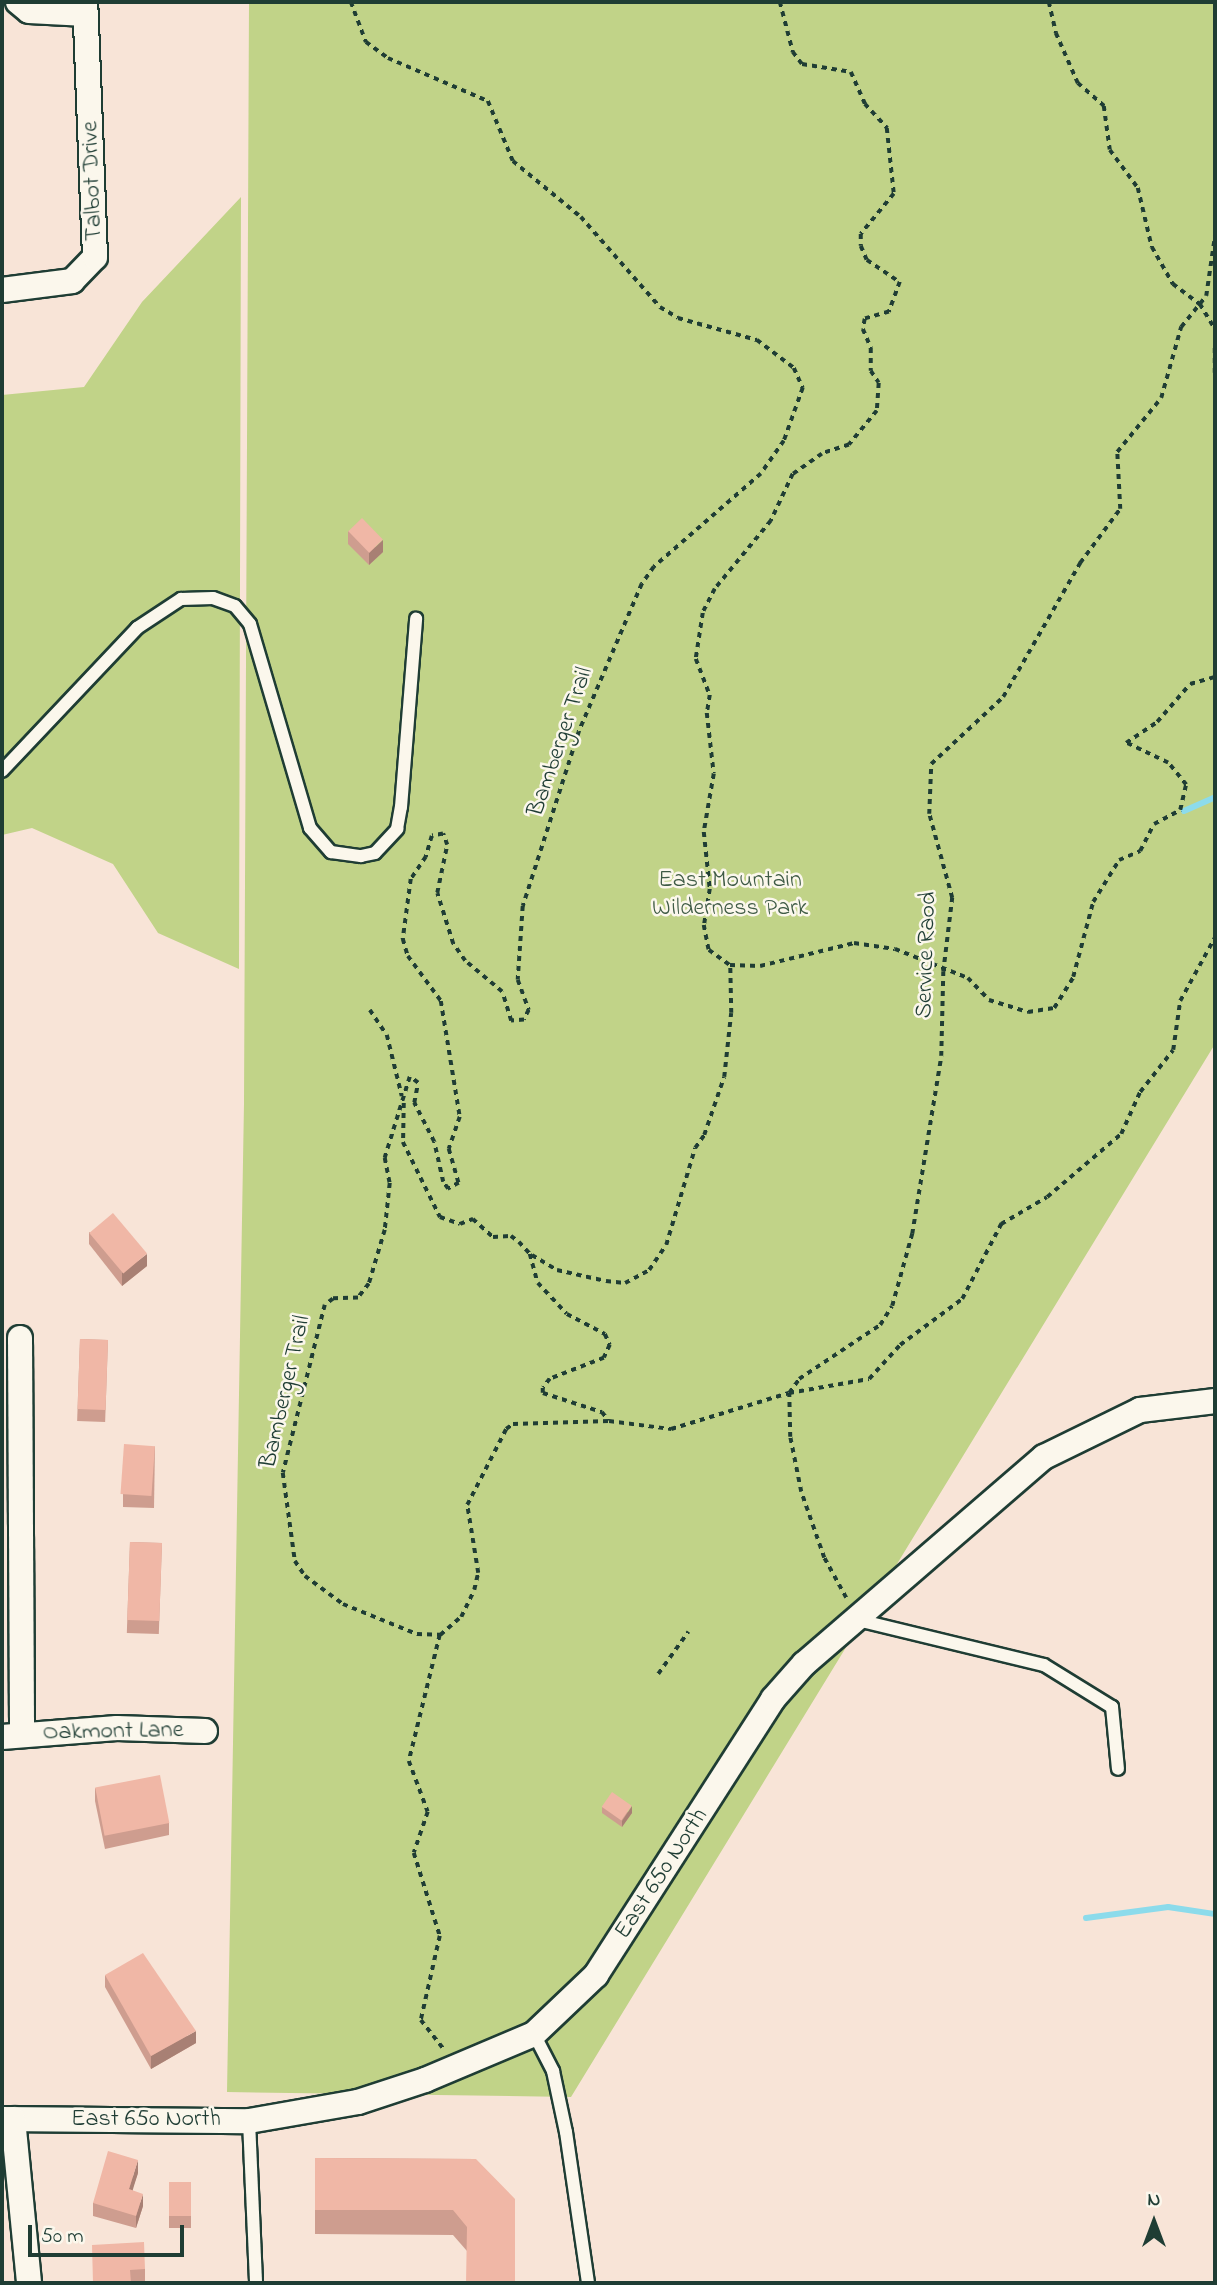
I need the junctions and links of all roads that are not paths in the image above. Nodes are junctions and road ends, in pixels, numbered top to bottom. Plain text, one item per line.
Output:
1 (18, 2) edge
2 (86, 8) edge
3 (2, 290) edge
4 (416, 619) dead end
5 (2, 771) edge
6 (20, 1338) dead end
7 (1215, 1401) edge
8 (858, 1620) junction
9 (205, 1731) dead end
10 (12, 1736) edge
11 (1118, 1769) dead end
12 (534, 2034) junction
13 (7, 2119) edge
14 (248, 2120) junction
15 (29, 2283) edge
16 (256, 2283) edge
17 (588, 2283) edge

1 - 2 street
2 - 3 street, Talbot Drive
4 - 5 lane
6 - 10 street, Oakmont Lane
7 - 8 street, East 650 North
8 - 11 lane
8 - 12 street, East 650 North
9 - 10 street, Oakmont Lane
12 - 14 street, East 650 North
12 - 17 lane
13 - 14 street, East 650 North
13 - 15 street
14 - 16 lane

